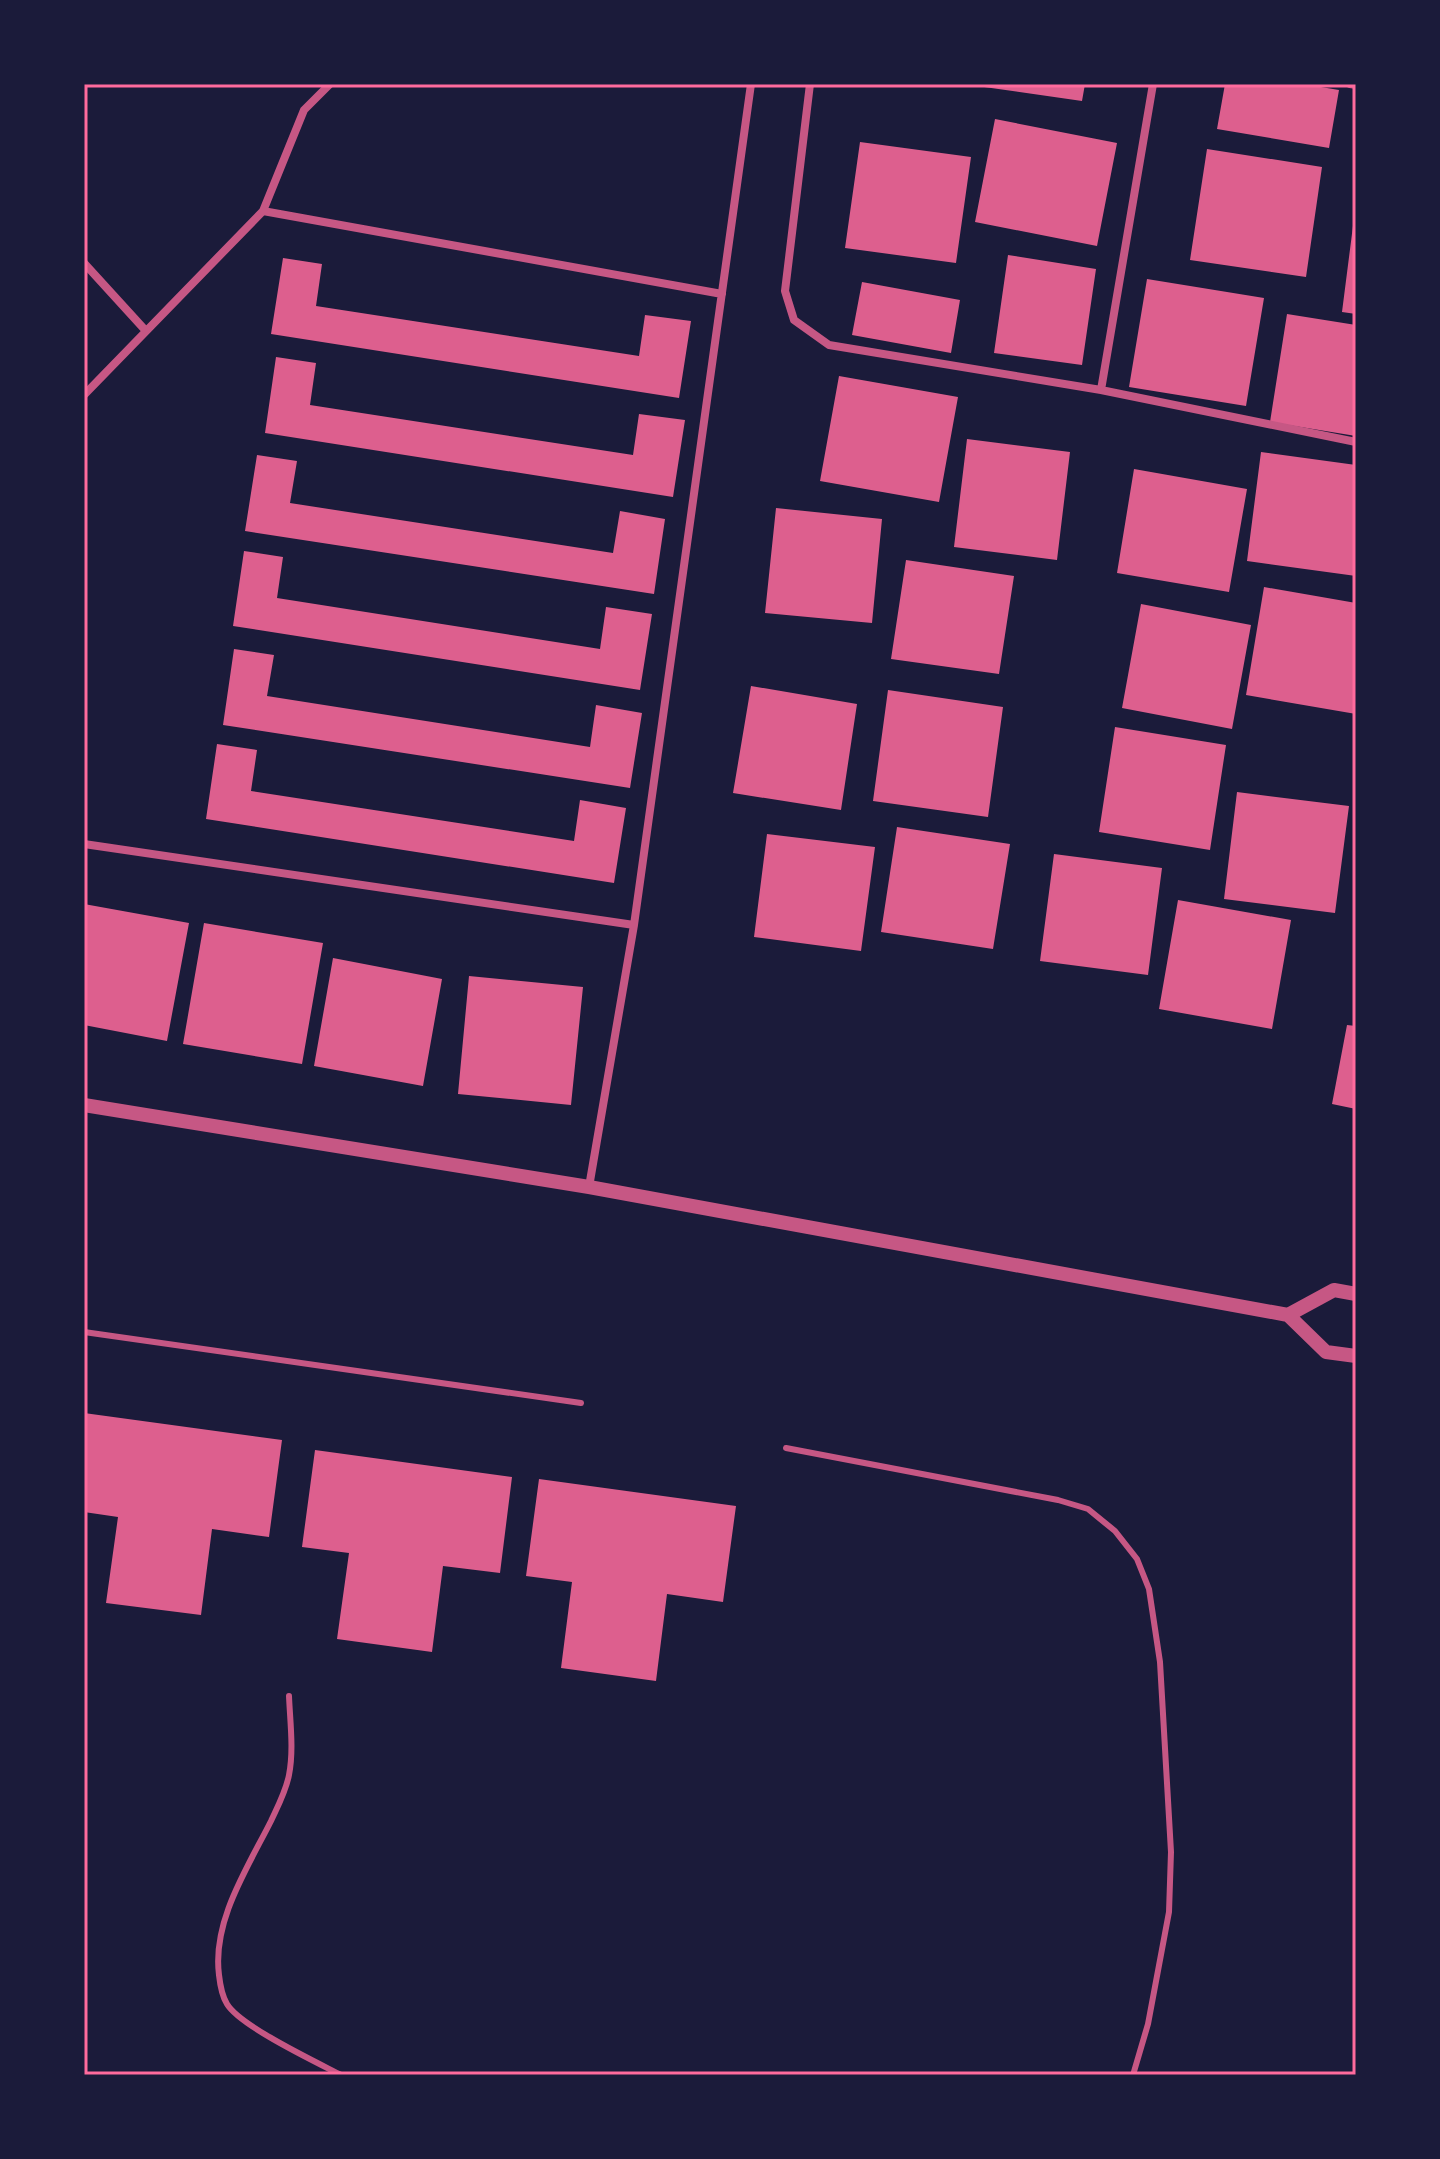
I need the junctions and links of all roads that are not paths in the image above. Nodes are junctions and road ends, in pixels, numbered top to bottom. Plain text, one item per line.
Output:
1 (330, 84) edge
2 (751, 84) edge
3 (810, 84) edge
4 (1153, 84) edge
5 (263, 211) junction
6 (84, 263) edge
7 (722, 294) junction
8 (146, 331) junction
9 (1101, 390) junction
10 (84, 395) edge
11 (1356, 442) edge
12 (84, 844) edge
13 (634, 925) junction
14 (84, 1105) edge
15 (589, 1187) junction
16 (1356, 1294) edge
17 (1288, 1315) junction
18 (84, 1332) edge
19 (1356, 1356) edge
20 (581, 1403) dead end
21 (786, 1448) dead end
22 (289, 1696) dead end
23 (341, 2075) edge
24 (1133, 2075) edge

1 - 5 street
2 - 7 street
3 - 9 street
4 - 9 street
5 - 7 street
5 - 8 street
6 - 8 street
7 - 13 street
8 - 10 street
9 - 11 street
12 - 13 street
13 - 15 street
14 - 15 street
15 - 17 street
16 - 17 street
17 - 19 street
18 - 20 lane
21 - 24 lane
22 - 23 lane

